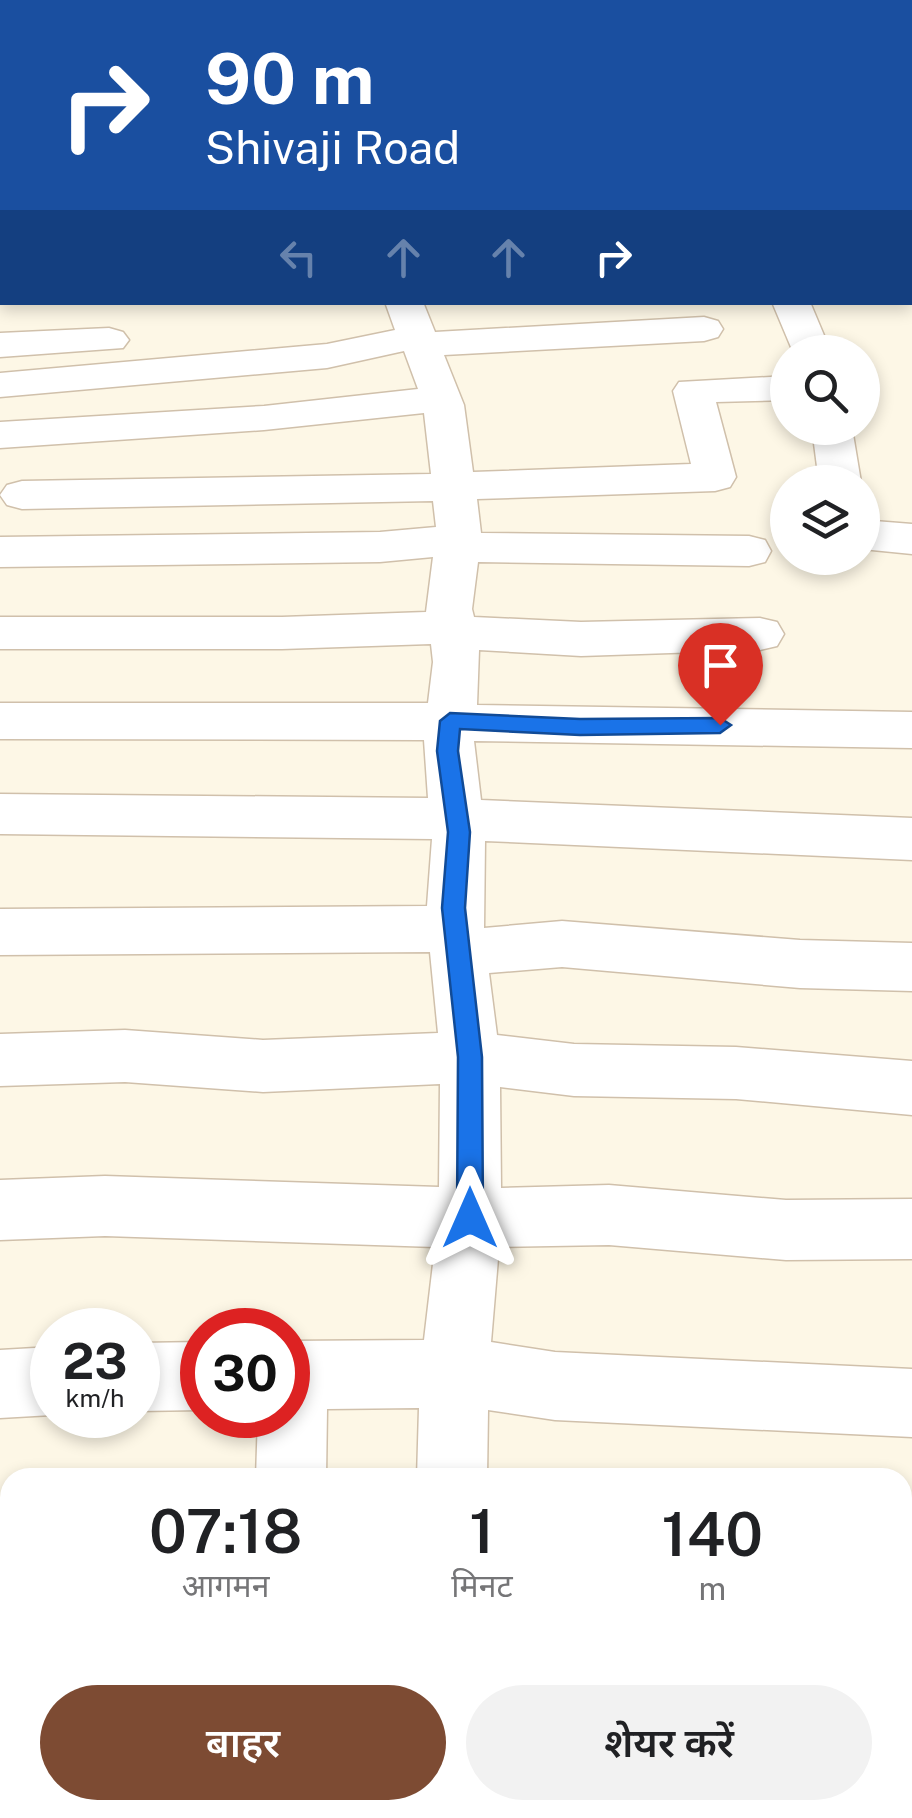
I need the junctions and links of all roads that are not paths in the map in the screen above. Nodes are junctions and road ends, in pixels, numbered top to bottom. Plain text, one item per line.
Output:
1 (792, 305) edge
2 (411, 322) edge
3 (704, 329) dead end
4 (805, 335) edge
5 (0, 345) edge
6 (0, 385) edge
7 (770, 389) edge
8 (442, 399) junction
9 (301, 414) junction
10 (0, 435) edge
11 (453, 485) junction
12 (310, 491) junction
13 (22, 494) dead end
14 (880, 538) edge
15 (912, 539) edge
16 (458, 545) junction
17 (749, 550) dead end
18 (0, 552) edge
19 (452, 630) junction
20 (0, 633) edge
21 (760, 634) dead end
22 (0, 721) edge
23 (450, 721) junction
24 (912, 730) edge
25 (0, 814) edge
26 (457, 819) junction
27 (912, 839) edge
28 (0, 932) edge
29 (457, 940) junction
30 (912, 966) edge
31 (470, 1057) junction
32 (0, 1060) edge
33 (912, 1088) edge
34 (0, 1210) edge
35 (470, 1218) junction
36 (912, 1228) edge
37 (454, 1374) junction
38 (310, 1375) edge
39 (30, 1383) edge
40 (0, 1384) edge
41 (912, 1403) edge
42 (291, 1438) edge
43 (291, 1468) edge
44 (452, 1468) edge

1 - 4 street
2 - 3 street
2 - 5 street
2 - 6 street
2 - 8 street
7 - 11 street
8 - 9 street
8 - 11 street
9 - 10 street
9 - 12 street
11 - 12 street
11 - 16 street
12 - 13 street
14 - 15 street
16 - 17 street
16 - 18 street
16 - 19 street
19 - 20 street
19 - 21 street
19 - 23 street
22 - 23 street
23 - 24 street
23 - 26 street
25 - 26 street
26 - 27 street
26 - 29 street
28 - 29 street
29 - 30 street
29 - 31 street
31 - 32 street
31 - 33 street
31 - 35 street
34 - 35 street
35 - 36 street
35 - 37 street
37 - 38 street
37 - 41 street
37 - 44 street
39 - 40 street
42 - 43 street

